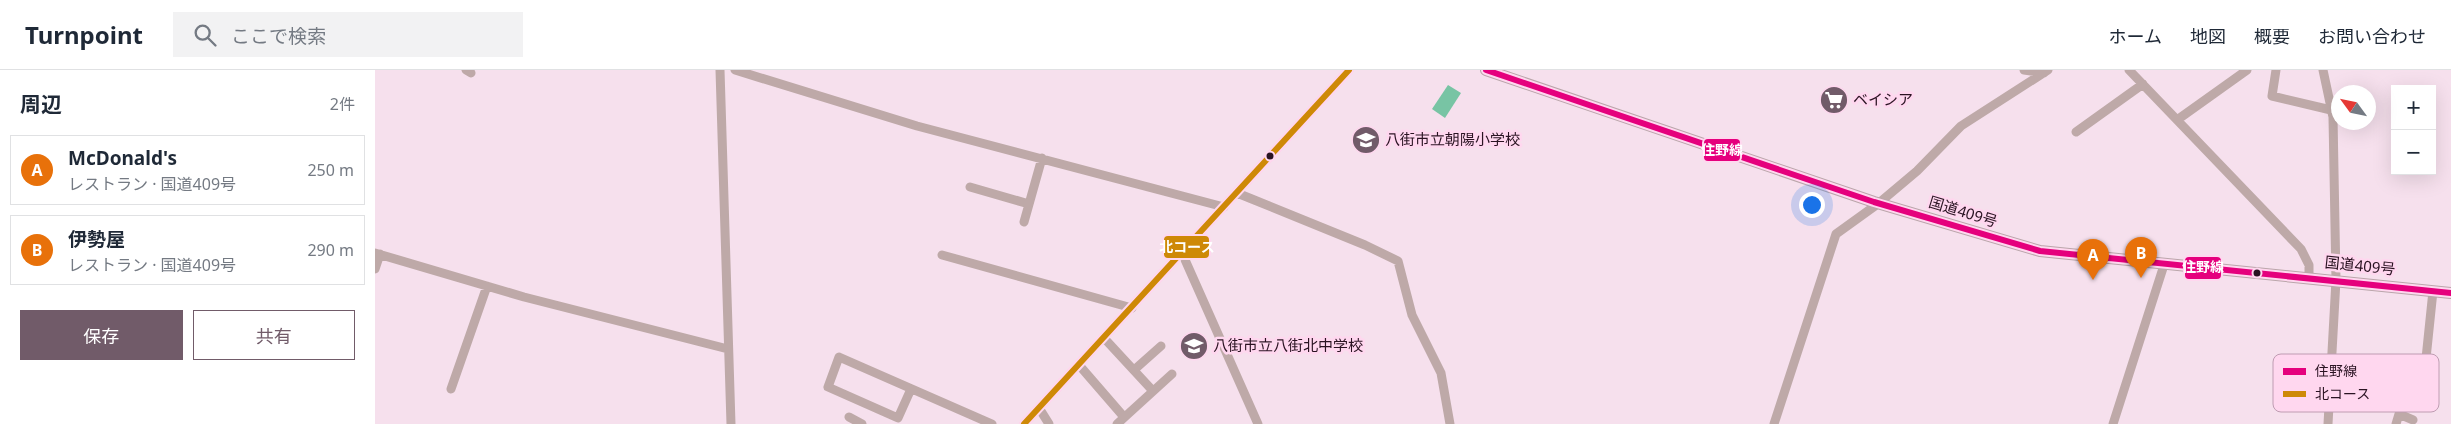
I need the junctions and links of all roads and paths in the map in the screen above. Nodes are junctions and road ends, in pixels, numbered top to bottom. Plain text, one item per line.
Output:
1 (720, 70) edge
2 (735, 70) edge
3 (1349, 70) edge
4 (1486, 70) edge
5 (2024, 70) edge
6 (2129, 70) edge
7 (2247, 70) edge
8 (2276, 70) edge
9 (2323, 70) edge
10 (2046, 71) edge
11 (2143, 84) junction
12 (2331, 110) joint
13 (2177, 120) junction
14 (2332, 130) edge
15 (2076, 132) dead end
16 (1042, 158) junction
17 (970, 187) dead end
18 (1237, 193) junction
19 (1879, 203) junction
20 (1029, 204) junction
21 (1224, 207) junction
22 (1024, 222) dead end
23 (1182, 253) junction
24 (378, 254) edge
25 (942, 255) dead end
26 (2164, 265) junction
27 (375, 269) edge
28 (2309, 277) junction
29 (2336, 280) junction
30 (487, 286) junction
31 (2433, 291) junction
32 (2451, 293) edge
33 (1132, 308) junction
34 (1104, 338) junction
35 (1161, 346) dead end
36 (728, 348) junction
37 (2332, 354) edge
38 (2426, 354) edge
39 (1079, 366) junction
40 (1134, 370) junction
41 (1172, 374) dead end
42 (451, 389) dead end
43 (911, 389) junction
44 (1153, 391) junction
45 (1039, 408) junction
46 (849, 417) dead end
47 (2413, 420) dead end
48 (1121, 421) edge
49 (731, 424) edge
50 (862, 424) edge
51 (992, 424) edge
52 (1024, 424) edge
53 (1049, 424) edge
54 (1258, 424) edge
55 (1450, 424) edge
56 (1774, 424) edge
57 (2113, 424) edge
58 (2396, 424) edge

1 - 36 street
2 - 16 street
3 - 18 street
4 - 19 highway, 国道409号
5 - 10 street
6 - 11 street
7 - 13 street
8 - 12 street
9 - 12 street
10 - 19 street
11 - 13 street
11 - 15 street
13 - 28 street
14 - 29 street
16 - 20 street
16 - 21 street
17 - 20 street
18 - 21 street
18 - 55 street
19 - 26 highway, 国道409号
19 - 56 street
20 - 22 street
21 - 23 street
23 - 33 street
23 - 54 street
24 - 27 street
24 - 30 street
25 - 33 street
26 - 28 highway, 国道409号
26 - 57 street
28 - 29 highway, 国道409号
29 - 31 highway, 国道409号
29 - 37 street
30 - 36 street
30 - 42 street
31 - 32 highway, 国道409号
31 - 38 street
33 - 34 street
34 - 39 street
34 - 40 street
35 - 40 street
36 - 49 street
39 - 45 street
39 - 48 street
40 - 44 street
41 - 44 street
43 - 43 street
43 - 51 street
44 - 48 street
45 - 52 street
45 - 53 street
46 - 50 street
47 - 58 street

